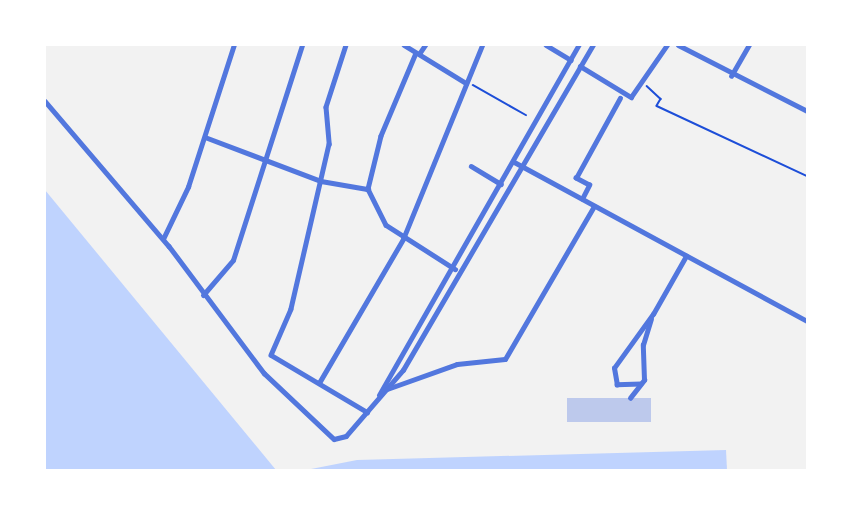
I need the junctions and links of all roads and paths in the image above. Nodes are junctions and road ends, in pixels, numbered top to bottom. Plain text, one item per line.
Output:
1 (234, 45) edge
2 (302, 45) edge
3 (346, 45) edge
4 (404, 45) edge
5 (425, 45) edge
6 (482, 45) edge
7 (546, 45) edge
8 (579, 45) edge
9 (593, 45) edge
10 (667, 45) edge
11 (678, 45) edge
12 (749, 45) edge
13 (417, 54) junction
14 (571, 60) junction
15 (580, 66) junction
16 (731, 76) junction
17 (466, 82) junction
18 (641, 82) junction
19 (620, 98) dead end
20 (45, 101) edge
21 (807, 111) edge
22 (526, 115) dead end
23 (205, 137) junction
24 (266, 156) junction
25 (514, 162) junction
26 (471, 165) dead end
27 (523, 167) junction
28 (807, 176) edge
29 (321, 181) junction
30 (501, 184) junction
31 (368, 189) junction
32 (582, 199) junction
33 (594, 206) junction
34 (163, 239) junction
35 (403, 239) junction
36 (686, 256) junction
37 (455, 269) junction
38 (204, 295) junction
39 (653, 314) junction
40 (807, 321) edge
41 (319, 383) junction
42 (641, 384) junction
43 (387, 389) junction
44 (630, 398) dead end
45 (372, 407) junction
46 (367, 412) junction

1 - 23 street
2 - 24 street
3 - 29 street
4 - 13 street
5 - 13 street
6 - 17 street
7 - 14 street
8 - 14 street
9 - 15 street
10 - 18 street
11 - 16 street
12 - 16 street
13 - 17 street
13 - 31 street
14 - 25 street
15 - 18 street
15 - 27 street
16 - 21 street
17 - 22 path
17 - 35 street
18 - 28 path
19 - 32 street
20 - 34 street
23 - 24 street
23 - 34 street
24 - 29 street
24 - 38 street
25 - 27 street
25 - 30 street
26 - 30 street
27 - 32 street
27 - 43 street
29 - 31 street
29 - 41 street
30 - 37 street
31 - 35 street
32 - 33 street
33 - 36 street
33 - 43 street
34 - 38 street
35 - 37 street
35 - 41 street
36 - 39 street
36 - 40 street
37 - 45 street
38 - 46 street
39 - 42 street
39 - 42 street
41 - 46 street
42 - 44 street
43 - 45 street
45 - 46 street

